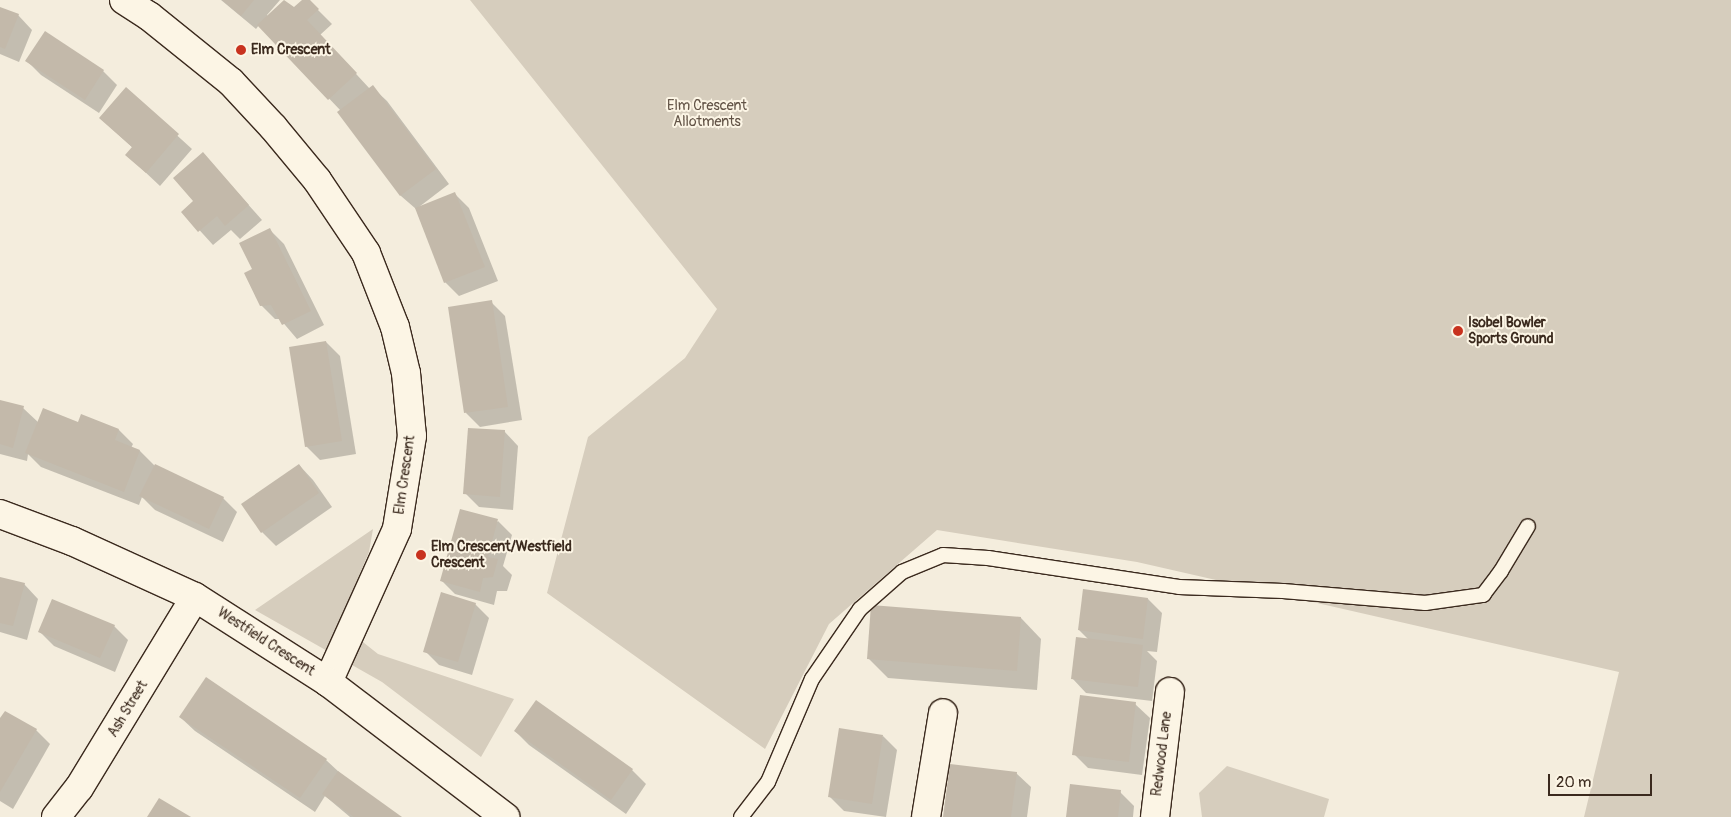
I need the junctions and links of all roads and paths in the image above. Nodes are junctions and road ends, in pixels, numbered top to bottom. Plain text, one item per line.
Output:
1 (124, 0) edge
2 (0, 514) edge
3 (1528, 526) dead end
4 (195, 597) junction
5 (328, 682) junction
6 (1170, 692) dead end
7 (943, 713) dead end
8 (56, 817) edge
9 (505, 817) edge
10 (741, 817) edge
11 (926, 817) edge
12 (1155, 817) edge

1 - 5 street, Elm Crescent
2 - 4 street, Westfield Crescent
3 - 10 lane
4 - 5 street, Westfield Crescent
4 - 8 street, Ash Street
5 - 9 street, Westfield Crescent
6 - 12 street, Redwood Lane
7 - 11 street

